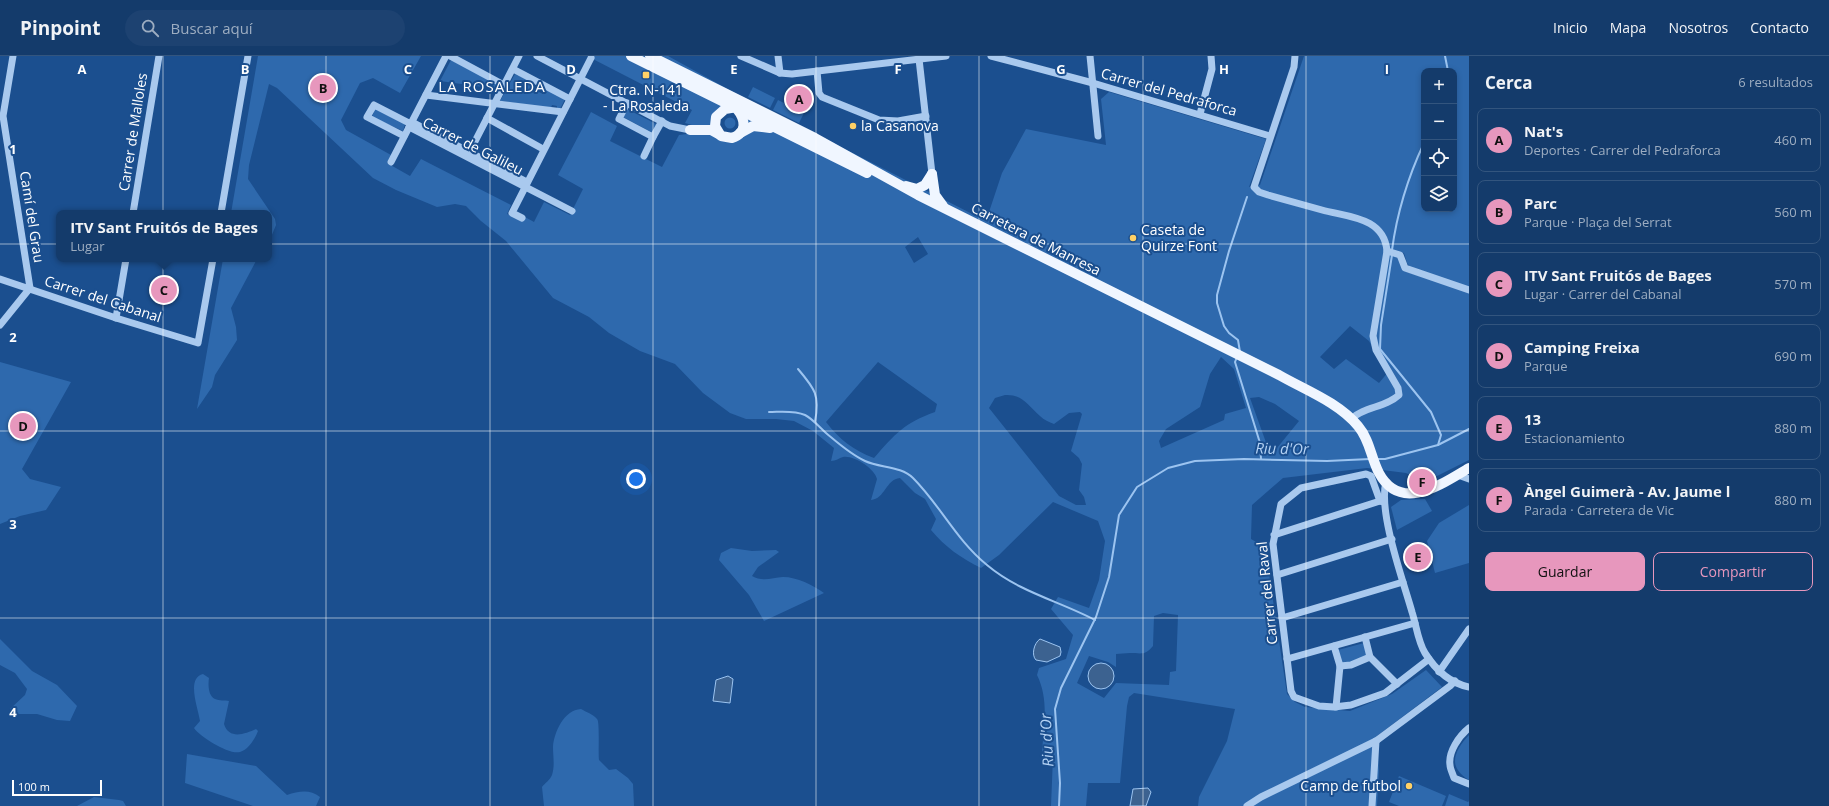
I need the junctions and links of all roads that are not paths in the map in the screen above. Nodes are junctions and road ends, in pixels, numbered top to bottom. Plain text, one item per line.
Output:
1 (13, 56) edge
2 (159, 56) edge
3 (248, 56) edge
4 (446, 56) edge
5 (450, 56) edge
6 (519, 56) edge
7 (537, 56) edge
8 (631, 56) edge
9 (650, 56) edge
10 (658, 56) edge
11 (740, 56) edge
12 (778, 56) edge
13 (946, 56) edge
14 (991, 56) edge
15 (1090, 56) edge
16 (1211, 56) edge
17 (1295, 56) edge
18 (591, 58) dead end
19 (919, 59) junction
20 (512, 69) junction
21 (680, 70) junction
22 (817, 71) junction
23 (780, 73) junction
24 (580, 79) junction
25 (1093, 83) junction
26 (504, 85) junction
27 (687, 85) junction
28 (426, 95) junction
29 (570, 99) junction
30 (627, 103) junction
31 (494, 104) junction
32 (736, 107) junction
33 (563, 112) junction
34 (1200, 114) junction
35 (717, 116) junction
36 (926, 116) junction
37 (487, 118) junction
38 (662, 122) junction
39 (410, 125) junction
40 (798, 129) junction
41 (690, 130) junction
42 (780, 130) junction
43 (740, 133) junction
44 (404, 136) junction
45 (721, 136) junction
46 (1098, 136) dead end
47 (1270, 136) junction
48 (653, 137) junction
49 (543, 149) junction
50 (468, 154) junction
51 (644, 156) dead end
52 (391, 162) dead end
53 (932, 174) junction
54 (526, 184) junction
55 (903, 186) junction
56 (918, 195) junction
57 (946, 209) junction
58 (133, 210) edge
59 (222, 210) edge
60 (572, 211) dead end
61 (522, 218) dead end
62 (1388, 251) junction
63 (125, 262) edge
64 (212, 262) edge
65 (0, 279) edge
66 (30, 288) junction
67 (1469, 290) edge
68 (116, 318) junction
69 (0, 325) edge
70 (1351, 419) junction
71 (1469, 468) edge
72 (1458, 475) junction
73 (1469, 479) edge
74 (1386, 482) junction
75 (1395, 489) junction
76 (1383, 501) junction
77 (1274, 535) junction
78 (1392, 538) junction
79 (1277, 574) junction
80 (1403, 582) junction
81 (1282, 618) junction
82 (1415, 623) junction
83 (1469, 629) edge
84 (1365, 637) junction
85 (1334, 646) junction
86 (1370, 657) junction
87 (1428, 659) junction
88 (1287, 660) junction
89 (1340, 666) junction
90 (1439, 672) junction
91 (1454, 681) junction
92 (1396, 684) junction
93 (1469, 687) edge
94 (1336, 707) junction
95 (1469, 728) edge
96 (1376, 741) junction
97 (1469, 784) edge
98 (1247, 806) edge
99 (1372, 806) edge

1 - 66 street, Camí del Grau
2 - 58 street, Carrer de Malloles
3 - 59 street
4 - 28 street
5 - 26 street
6 - 20 street
7 - 24 street
8 - 27 main road
9 - 21 main road
10 - 21 main road
11 - 23 street
12 - 23 street
13 - 19 street
14 - 25 street, Carrer del Pedraforca
15 - 25 street
16 - 34 street
17 - 47 street
18 - 24 street
19 - 22 street
19 - 36 street
20 - 26 street
20 - 29 street
21 - 32 main road
21 - 40 main road, Carretera de Manresa
22 - 23 street
22 - 36 street
24 - 29 street
24 - 30 street
25 - 34 street, Carrer del Pedraforca
25 - 46 street
26 - 31 street
27 - 32 main road
27 - 35 main road
28 - 31 street
28 - 39 street
29 - 33 street
30 - 38 street
30 - 48 street
31 - 33 street
31 - 37 street
32 - 35 main road
32 - 40 main road
32 - 42 main road
32 - 43 main road
33 - 49 street
34 - 47 street, Carrer del Pedraforca
35 - 41 main road
35 - 45 main road
36 - 53 street
37 - 49 street
37 - 50 street
38 - 41 street
38 - 48 street
39 - 44 street
39 - 44 street, Carrer de Galileu
39 - 50 street, Carrer de Galileu
40 - 55 main road, Carretera de Manresa
41 - 45 main road
42 - 43 main road
42 - 56 main road
43 - 45 main road
44 - 52 street
47 - 62 street
48 - 51 street
49 - 54 street
50 - 54 street, Carrer de Galileu
53 - 55 main road
53 - 57 main road
54 - 60 street, Carrer de Galileu
54 - 61 street
55 - 56 main road, Carretera de Manresa
56 - 57 main road, Carretera de Manresa
57 - 70 main road, Carretera de Manresa
62 - 67 street
62 - 70 street
63 - 68 street
64 - 68 street, Carrer del Cabanal
65 - 66 street, Carrer del Cabanal
66 - 68 street, Carrer del Cabanal
66 - 69 street
70 - 74 main road, Carretera de Manresa
71 - 72 main road
72 - 73 street
72 - 75 main road
74 - 75 main road
74 - 76 street
75 - 76 street
76 - 77 street
76 - 77 street, Carrer del Raval
76 - 78 street
77 - 79 street, Carrer del Raval
78 - 79 street
78 - 80 street
79 - 81 street, Carrer del Raval
80 - 81 street
80 - 82 street
81 - 88 street, Carrer del Raval
82 - 84 street
82 - 87 street
83 - 90 street
84 - 85 street
84 - 86 street
85 - 88 street
85 - 89 street
86 - 89 street
86 - 92 street
87 - 90 street
87 - 92 street
88 - 94 street, Carrer del Raval
89 - 94 street
90 - 91 street
91 - 93 street
91 - 96 street
92 - 94 street
95 - 97 street
96 - 98 street
96 - 99 street

